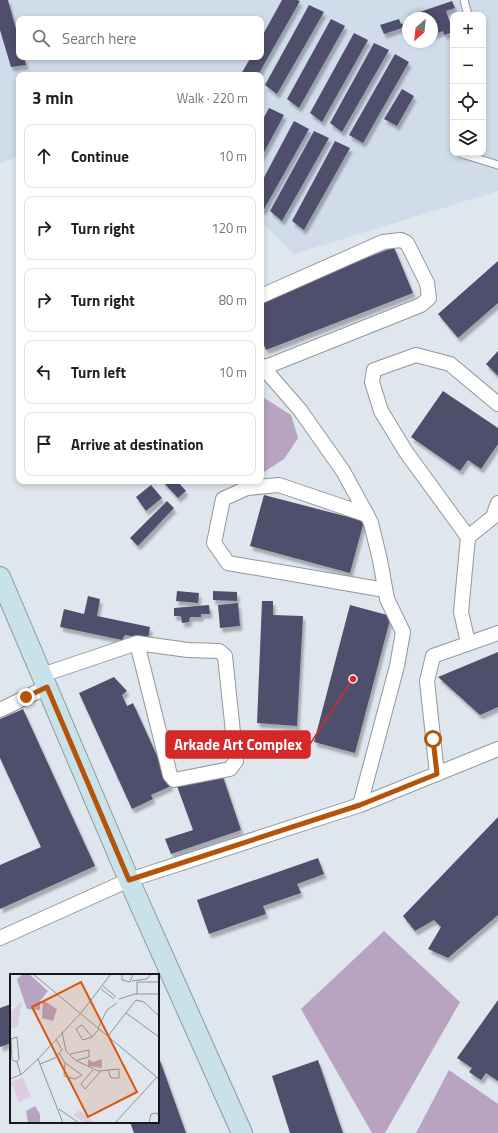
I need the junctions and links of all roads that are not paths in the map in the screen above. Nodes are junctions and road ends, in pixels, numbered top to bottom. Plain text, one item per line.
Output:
1 (464, 0) edge
2 (467, 12) edge
3 (469, 156) edge
4 (498, 165) edge
5 (264, 295) edge
6 (264, 365) edge
7 (264, 368) edge
8 (498, 404) edge
9 (498, 503) edge
10 (367, 515) junction
11 (468, 536) junction
12 (1, 582) edge
13 (385, 590) junction
14 (498, 633) edge
15 (137, 643) junction
16 (468, 643) junction
17 (44, 681) junction
18 (0, 710) edge
19 (498, 749) edge
20 (437, 774) junction
21 (360, 805) junction
22 (129, 880) junction
23 (0, 938) edge
24 (242, 1133) edge

1 - 2 lane
3 - 4 lane
5 - 6 street
7 - 10 street
8 - 11 street
9 - 11 street
10 - 13 street
10 - 13 street
11 - 16 street
12 - 17 street
13 - 21 street
14 - 16 street
15 - 15 street
15 - 17 street
16 - 20 street
17 - 18 street
17 - 22 street
19 - 20 street
20 - 21 street
21 - 22 street
22 - 23 street
22 - 24 street

